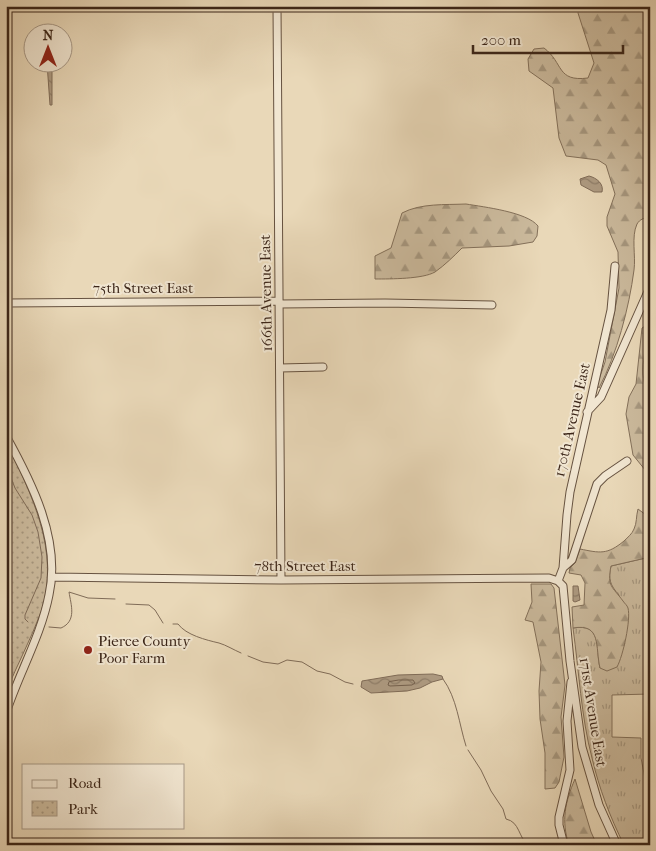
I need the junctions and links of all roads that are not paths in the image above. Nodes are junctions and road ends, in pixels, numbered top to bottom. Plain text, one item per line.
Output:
1 (277, 6) edge
2 (615, 266) dead end
3 (650, 287) edge
4 (6, 303) edge
5 (279, 303) junction
6 (492, 305) dead end
7 (323, 367) dead end
8 (280, 368) junction
9 (587, 412) junction
10 (6, 436) edge
11 (627, 461) dead end
12 (564, 568) junction
13 (52, 577) junction
14 (281, 580) junction
15 (558, 581) junction
16 (572, 677) junction
17 (6, 713) edge
18 (564, 845) edge
19 (617, 845) edge

1 - 5 street, 166th Avenue East
2 - 9 street, 170th Avenue East
3 - 9 street
4 - 5 street, 75th Street East
5 - 6 street, 75th Street East
5 - 8 street, 166th Avenue East
7 - 8 street
8 - 14 street, 166th Avenue East
9 - 12 street, 170th Avenue East
10 - 13 street
11 - 12 street
12 - 15 street, 170th Avenue East
13 - 14 street, 78th Street East
13 - 17 street
14 - 15 street, 78th Street East
15 - 16 street, 171st Avenue East
16 - 18 street
16 - 19 street, 171st Avenue East

